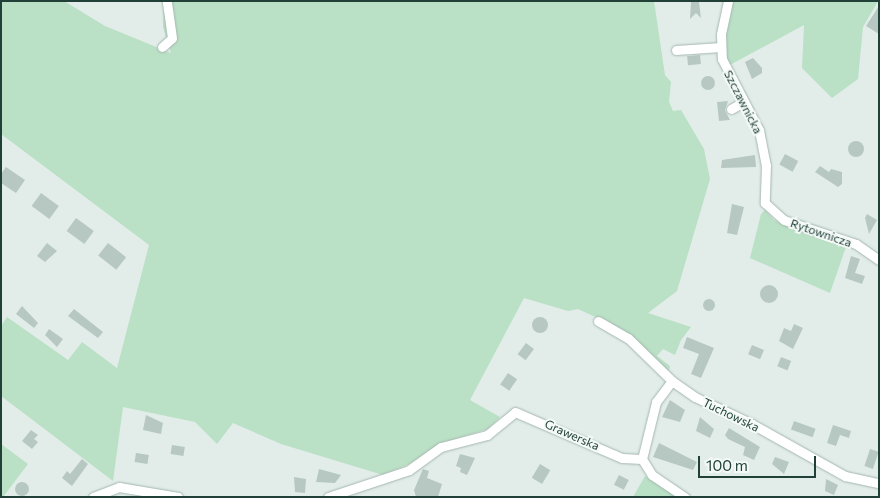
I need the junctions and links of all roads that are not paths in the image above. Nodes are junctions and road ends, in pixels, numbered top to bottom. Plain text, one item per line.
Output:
1 (167, 1) edge
2 (728, 1) edge
3 (721, 47) junction
4 (162, 48) dead end
5 (676, 50) dead end
6 (743, 102) junction
7 (731, 108) dead end
8 (765, 203) joint
9 (879, 260) edge
10 (598, 321) dead end
11 (672, 381) junction
12 (642, 459) junction
13 (879, 483) edge
14 (98, 496) edge
15 (178, 497) edge
16 (328, 497) edge
17 (685, 497) edge

1 - 4 street
2 - 3 street, Szczawnicka
3 - 5 street
3 - 6 street, Szczawnicka
6 - 7 street
6 - 8 street, Szczawnicka
8 - 9 street, Rytownicza
10 - 11 street, Tuchowska
11 - 12 street
11 - 13 street, Tuchowska
12 - 16 street, Grawerska
12 - 17 street
14 - 15 street

